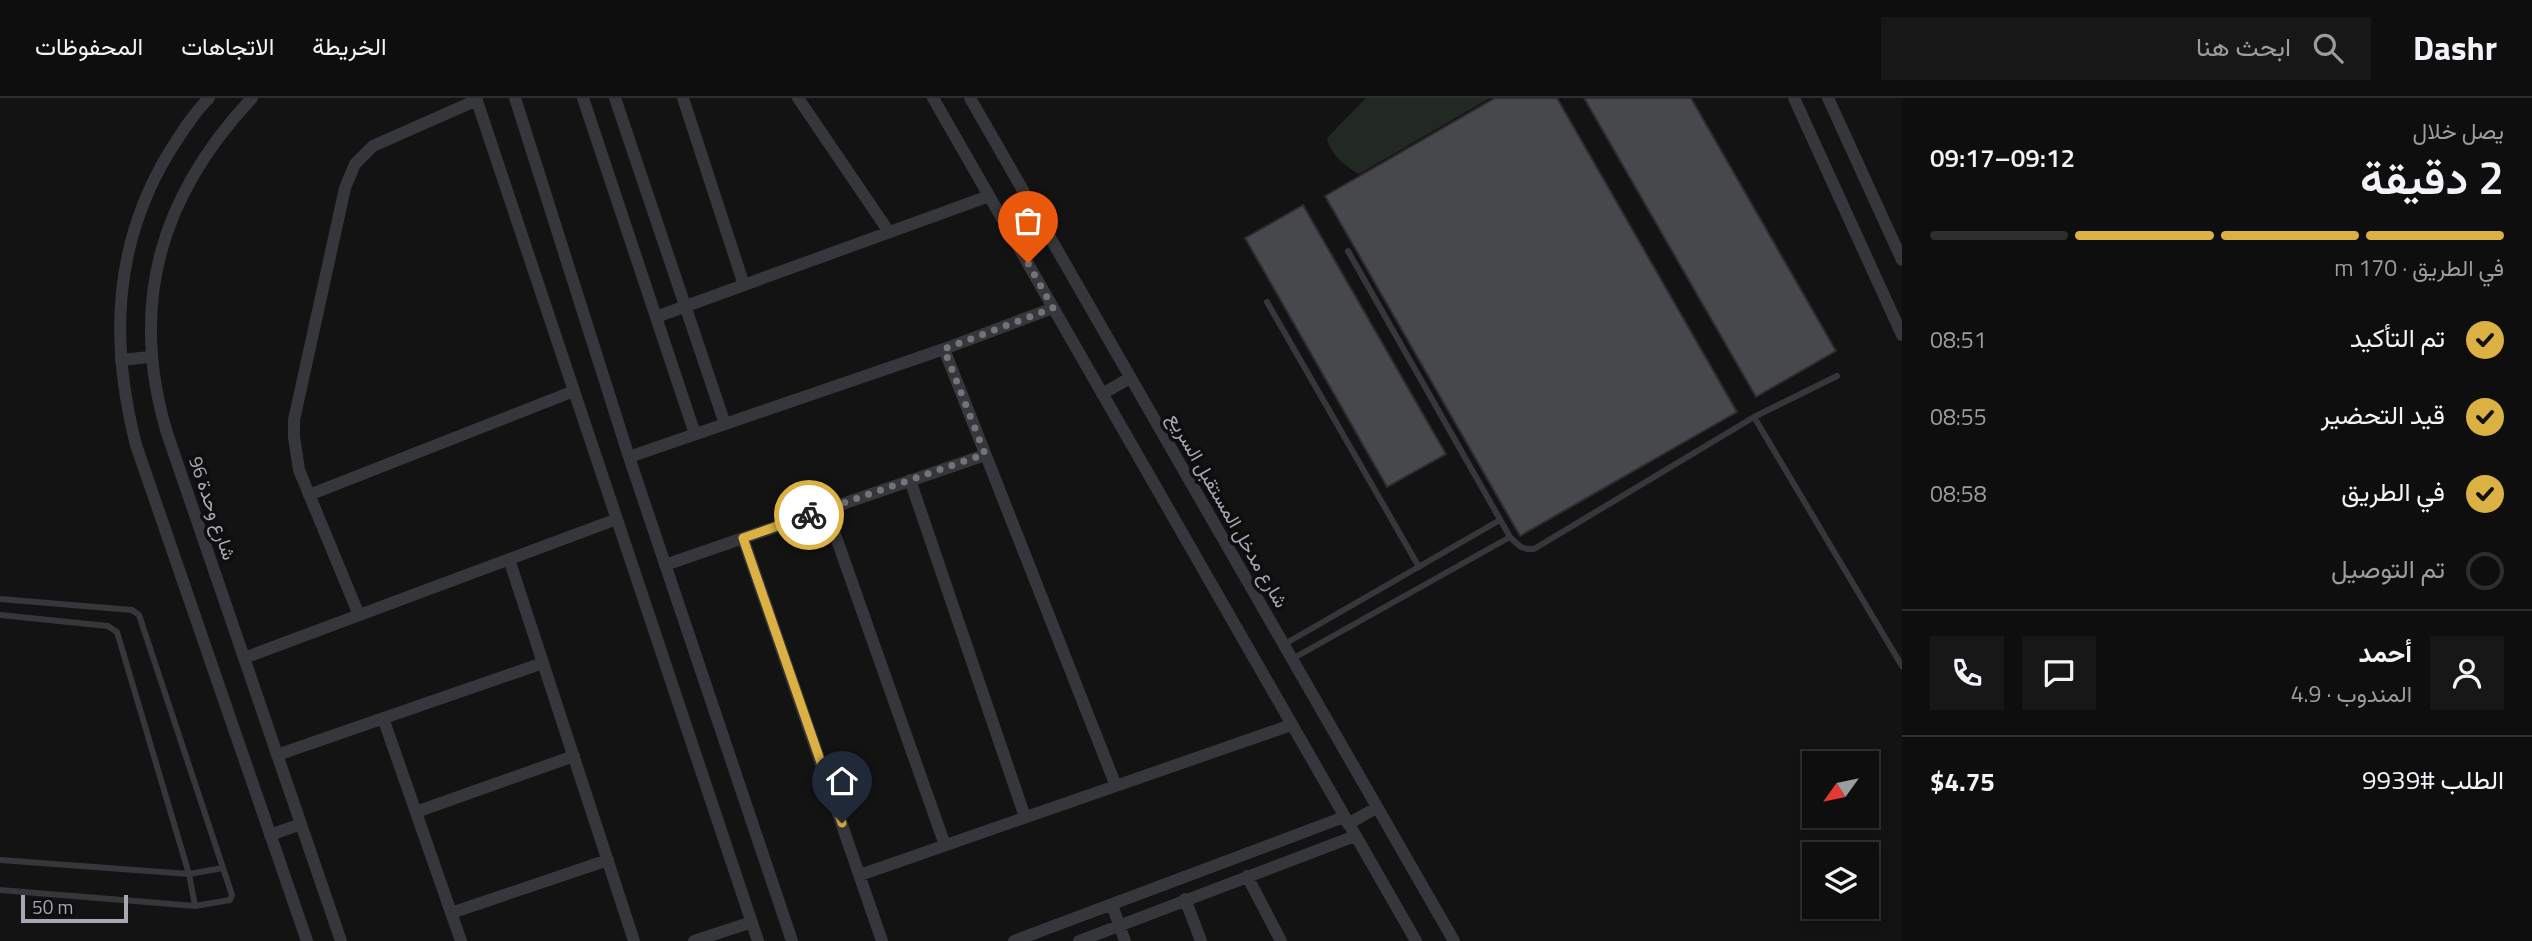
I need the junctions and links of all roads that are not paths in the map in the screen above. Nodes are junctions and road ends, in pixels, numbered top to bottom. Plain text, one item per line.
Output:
1 (209, 98) edge
2 (252, 98) edge
3 (514, 98) edge
4 (583, 98) edge
5 (615, 98) edge
6 (683, 98) edge
7 (798, 98) edge
8 (933, 98) edge
9 (970, 98) edge
10 (1794, 98) edge
11 (1828, 98) edge
12 (476, 99) edge
13 (989, 196) junction
14 (889, 232) junction
15 (1348, 251) dead end
16 (1902, 260) edge
17 (744, 285) junction
18 (1902, 299) edge
19 (1267, 302) dead end
20 (685, 306) junction
21 (1889, 306) junction
22 (1053, 308) junction
23 (656, 317) junction
24 (1902, 335) edge
25 (944, 349) junction
26 (150, 357) junction
27 (121, 360) junction
28 (1837, 376) dead end
29 (1130, 378) junction
30 (574, 391) junction
31 (1102, 394) junction
32 (1754, 417) junction
33 (725, 424) junction
34 (695, 434) junction
35 (985, 454) junction
36 (629, 457) junction
37 (910, 480) junction
38 (309, 495) junction
39 (825, 509) junction
40 (617, 519) junction
41 (1500, 520) junction
42 (1510, 537) junction
43 (743, 538) junction
44 (509, 559) junction
45 (665, 565) junction
46 (1419, 567) junction
47 (0, 599) edge
48 (0, 615) edge
49 (359, 615) junction
50 (1282, 645) junction
51 (244, 658) junction
52 (1291, 660) junction
53 (543, 663) junction
54 (1902, 666) edge
55 (383, 718) junction
56 (1292, 725) junction
57 (278, 755) junction
58 (574, 756) junction
59 (1116, 786) junction
60 (1376, 808) junction
61 (416, 812) junction
62 (1025, 817) junction
63 (301, 824) junction
64 (1349, 826) junction
65 (270, 835) junction
66 (945, 845) junction
67 (0, 860) edge
68 (608, 860) junction
69 (223, 869) junction
70 (189, 874) junction
71 (860, 875) junction
72 (1247, 876) junction
73 (0, 890) edge
74 (1185, 899) junction
75 (1112, 905) junction
76 (195, 906) junction
77 (451, 913) junction
78 (1087, 915) junction
79 (752, 922) junction
80 (1120, 926) junction
81 (1096, 938) edge
82 (307, 941) edge
83 (341, 941) edge
84 (461, 941) edge
85 (634, 941) edge
86 (694, 941) edge
87 (758, 941) edge
88 (792, 941) edge
89 (882, 941) edge
90 (1014, 941) edge
91 (1079, 941) edge
92 (1125, 941) edge
93 (1201, 941) edge
94 (1281, 941) edge
95 (1416, 941) edge
96 (1454, 941) edge

1 - 27 street
2 - 26 street, شارع وحدة 96
3 - 36 street
4 - 23 street
5 - 20 street
6 - 17 street
7 - 14 street
8 - 13 street
9 - 29 street, شارع مدخل المستقبل السريع
10 - 21 street
11 - 16 street
12 - 30 street
12 - 38 street
13 - 14 street
13 - 22 street
14 - 17 street
15 - 41 lane
17 - 20 street
18 - 21 street
19 - 46 lane
20 - 23 street
20 - 33 street
21 - 24 street
22 - 25 street
22 - 31 street
23 - 34 street
25 - 33 street
25 - 35 street
26 - 27 street
26 - 51 street, شارع وحدة 96
27 - 65 street
28 - 32 lane
29 - 31 street
29 - 50 street, شارع مدخل المستقبل السريع
30 - 38 street
30 - 40 street
31 - 56 street
32 - 42 lane
32 - 54 lane
33 - 34 street
34 - 36 street
35 - 37 street
35 - 59 street
36 - 45 street
37 - 39 street
37 - 62 street
38 - 49 street
39 - 43 street
39 - 66 street
40 - 44 street
40 - 79 street
41 - 42 lane
41 - 46 lane
42 - 52 lane
43 - 45 street
43 - 71 street
44 - 49 street
44 - 53 street
45 - 88 street
46 - 50 lane
47 - 69 lane
48 - 70 lane
49 - 51 street
50 - 52 street, شارع مدخل المستقبل السريع
51 - 57 street, شارع وحدة 96
52 - 60 street, شارع مدخل المستقبل السريع
53 - 55 street
53 - 58 street
55 - 57 street
55 - 61 street
56 - 59 street
56 - 64 street
57 - 63 street, شارع وحدة 96
58 - 61 street
58 - 68 street
59 - 62 street
60 - 64 street
60 - 96 street, شارع مدخل المستقبل السريع
61 - 77 street
62 - 66 street
63 - 65 street
63 - 83 street, شارع وحدة 96
64 - 72 street
64 - 75 street
64 - 95 street
65 - 82 street
66 - 71 street
67 - 70 lane
68 - 77 street
68 - 85 street
69 - 70 lane
69 - 76 lane
70 - 76 lane
71 - 89 street
72 - 74 street
72 - 94 street
73 - 76 lane
74 - 80 street
74 - 93 street
75 - 78 street
75 - 80 street
77 - 84 street
78 - 81 street
78 - 90 street
79 - 86 street
79 - 87 street
80 - 81 street
80 - 92 street
81 - 91 street

